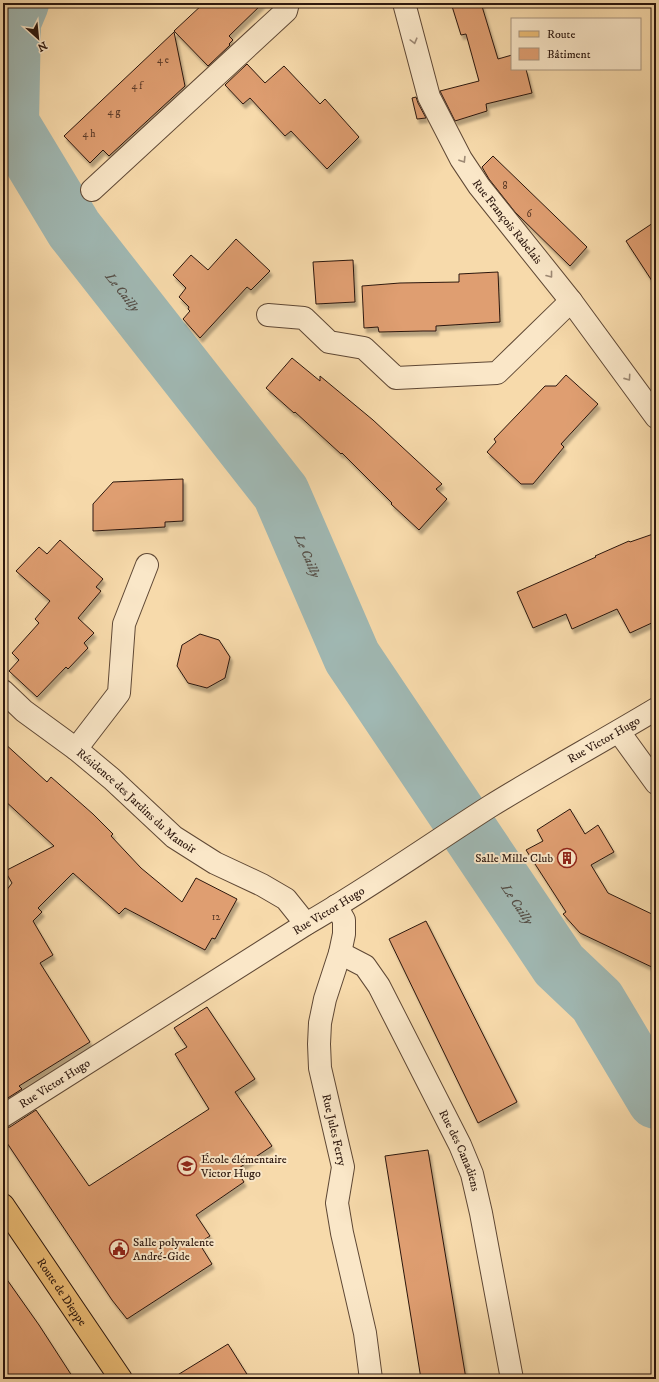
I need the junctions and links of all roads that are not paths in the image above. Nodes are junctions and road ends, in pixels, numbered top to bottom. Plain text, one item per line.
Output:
1 (288, 3) edge
2 (404, 3) edge
3 (92, 190) dead end
4 (571, 301) junction
5 (268, 315) dead end
6 (656, 417) edge
7 (147, 565) dead end
8 (3, 691) edge
9 (656, 709) edge
10 (619, 732) junction
11 (76, 749) junction
12 (656, 783) edge
13 (336, 906) junction
14 (306, 924) junction
15 (340, 953) junction
16 (3, 1116) edge
17 (3, 1205) edge
18 (121, 1379) edge
19 (371, 1379) edge
20 (512, 1379) edge

1 - 3 street
2 -> 4 street, Rue François Rabelais
4 - 5 street
4 -> 6 street, Rue François Rabelais
7 - 11 street, Résidence des Jardins du Manoir
8 - 11 street
9 - 10 street, Rue Victor Hugo
10 - 12 street
10 - 13 street, Rue Victor Hugo
11 - 14 street, Résidence des Jardins du Manoir
13 - 14 street, Rue Victor Hugo
13 - 15 street, Rue Jules Ferry
14 - 16 street, Rue Victor Hugo
15 - 19 street, Rue Jules Ferry
15 - 20 street, Rue des Canadiens
17 - 18 main road, Route de Dieppe

